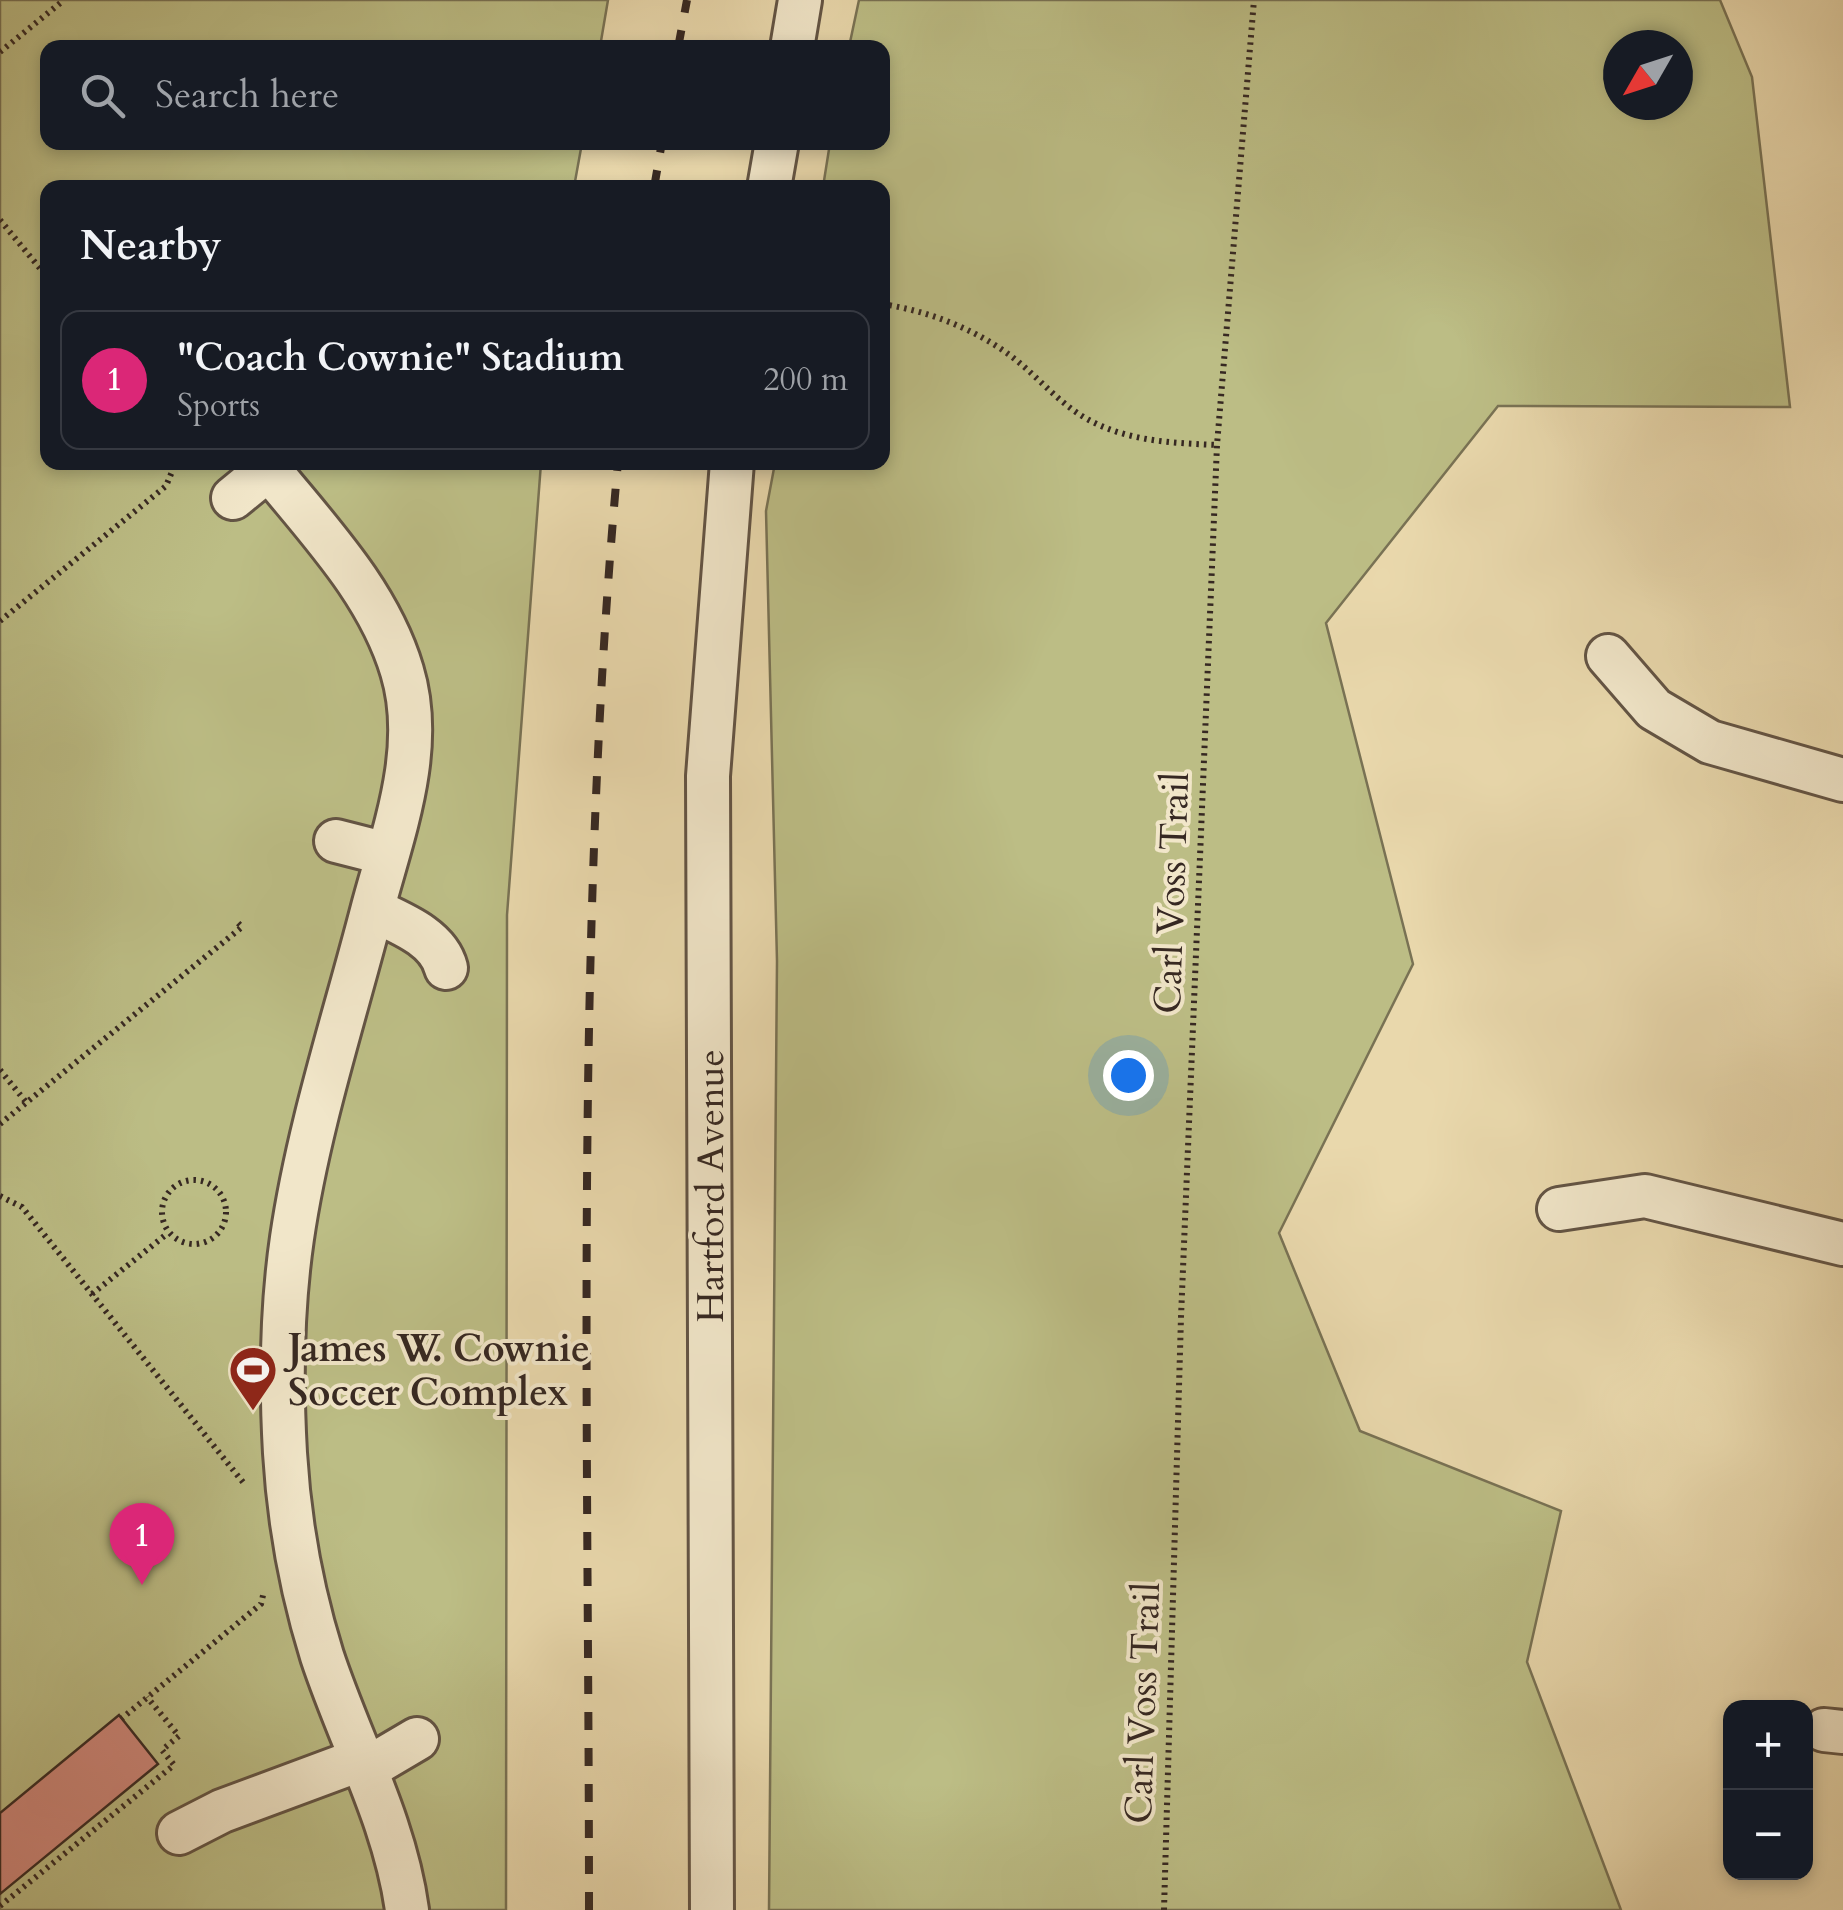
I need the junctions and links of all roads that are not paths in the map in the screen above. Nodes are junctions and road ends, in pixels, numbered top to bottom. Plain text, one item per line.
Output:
1 (800, 0) edge
2 (793, 40) edge
3 (775, 150) edge
4 (770, 180) edge
5 (264, 470) edge
6 (273, 470) edge
7 (731, 470) edge
8 (234, 498) dead end
9 (1608, 656) dead end
10 (1843, 780) edge
11 (336, 841) dead end
12 (388, 854) junction
13 (372, 910) junction
14 (446, 968) dead end
15 (1559, 1210) dead end
16 (1843, 1244) edge
17 (416, 1739) dead end
18 (364, 1764) junction
19 (179, 1833) dead end
20 (407, 1910) edge
21 (712, 1910) edge

1 - 2 street
3 - 4 street
5 - 8 street
6 - 12 street
7 - 21 street, Hartford Avenue
9 - 10 street
11 - 12 street
12 - 13 street
13 - 14 street
13 - 18 street
15 - 16 street
17 - 18 street
18 - 19 street
18 - 20 street

